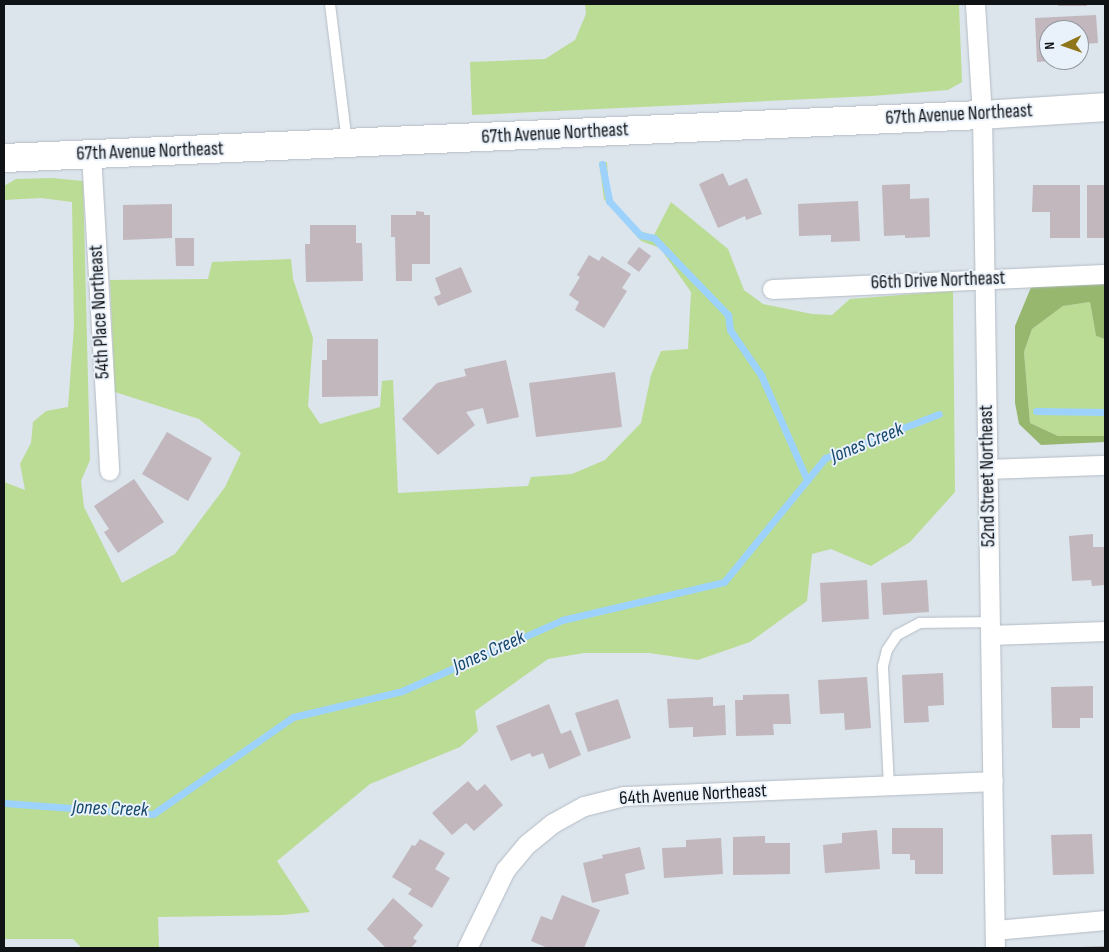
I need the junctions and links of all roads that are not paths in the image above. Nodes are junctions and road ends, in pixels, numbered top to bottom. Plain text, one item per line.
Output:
1 (330, 4) edge
2 (975, 4) edge
3 (1105, 107) edge
4 (982, 115) junction
5 (347, 143) junction
6 (91, 154) junction
7 (4, 158) edge
8 (1105, 274) edge
9 (985, 279) junction
10 (772, 289) dead end
11 (1105, 465) edge
12 (108, 470) dead end
13 (988, 470) junction
14 (991, 628) junction
15 (1105, 631) edge
16 (993, 781) junction
17 (889, 786) junction
18 (1105, 920) edge
19 (995, 939) edge
20 (467, 948) edge

1 - 5 lane
2 - 4 street, 52nd Street Northeast
3 - 4 street, 67th Avenue Northeast
4 - 5 street, 67th Avenue Northeast
4 - 9 street, 52nd Street Northeast
5 - 6 street, 67th Avenue Northeast
6 - 7 street, 67th Avenue Northeast
6 - 12 street, 54th Place Northeast
8 - 9 street, 66th Drive Northeast
9 - 10 street, 66th Drive Northeast
9 - 13 street, 52nd Street Northeast
11 - 13 street
13 - 14 street, 52nd Street Northeast
14 - 15 street
14 - 16 street, 52nd Street Northeast
14 - 17 lane
16 - 17 street, 64th Avenue Northeast
16 - 19 street, 52nd Street Northeast
17 - 20 street, 64th Avenue Northeast
18 - 19 street

